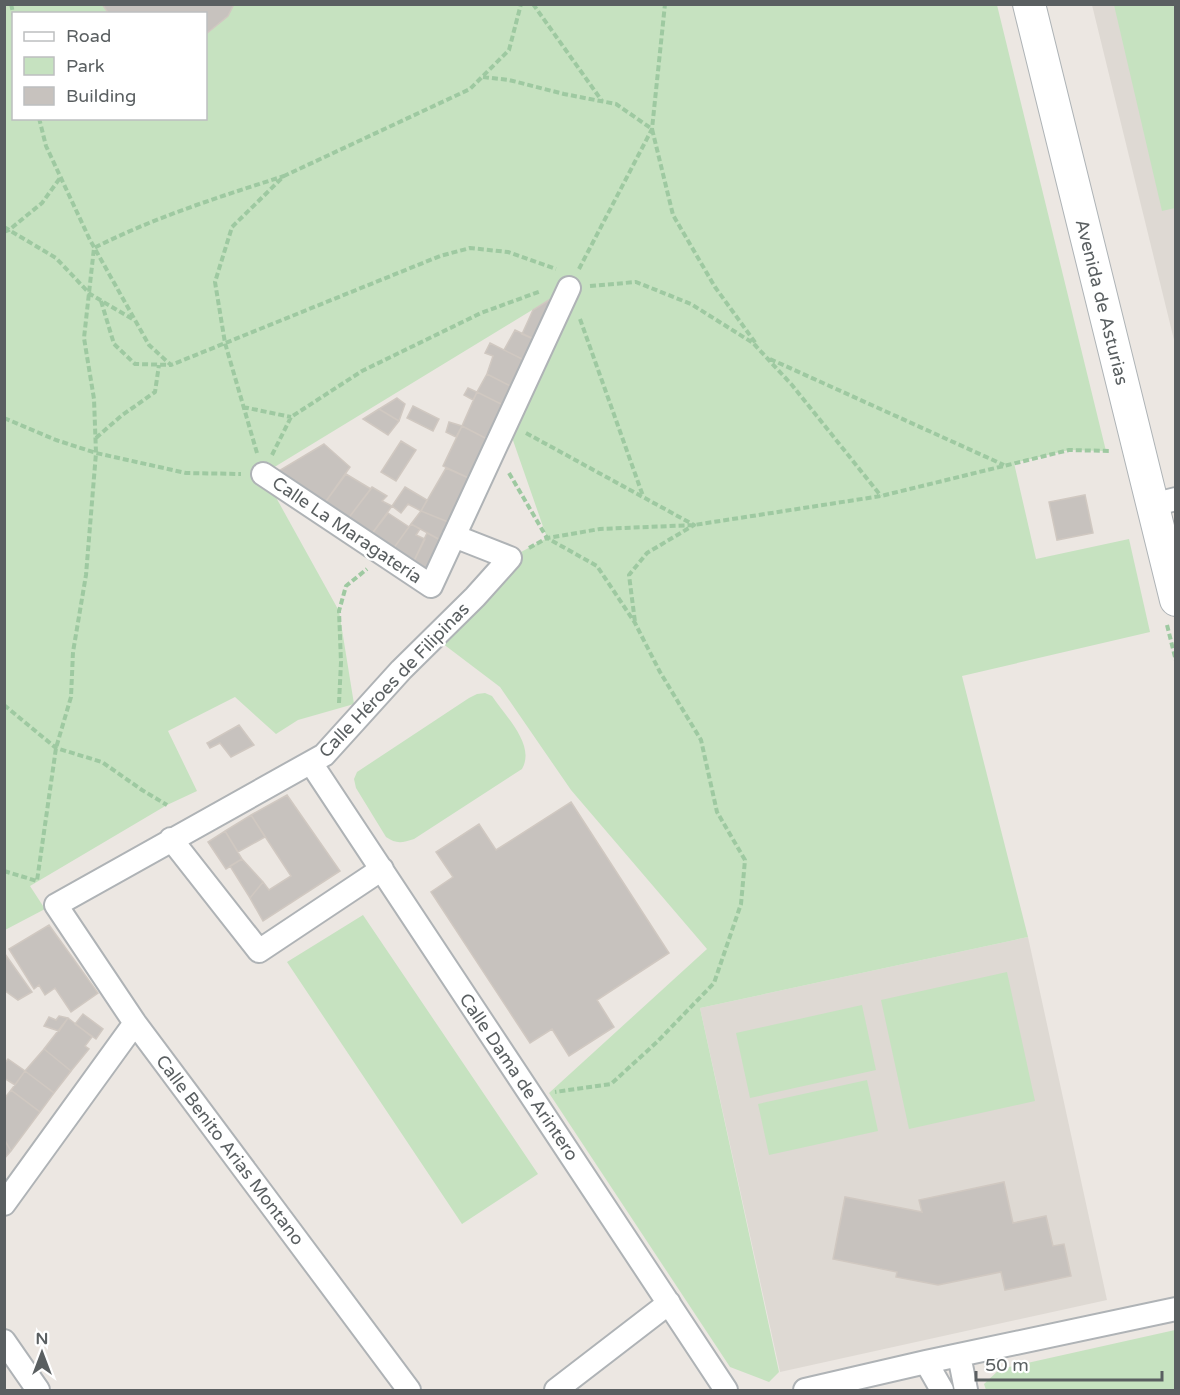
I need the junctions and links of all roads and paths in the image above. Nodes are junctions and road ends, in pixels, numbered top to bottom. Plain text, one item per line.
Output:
1 (521, 4) edge
2 (532, 4) edge
3 (665, 4) edge
4 (1029, 4) edge
5 (483, 77) junction
6 (602, 101) junction
7 (40, 120) edge
8 (652, 129) junction
9 (284, 176) junction
10 (60, 177) junction
11 (4, 227) edge
12 (7, 231) edge
13 (94, 248) junction
14 (569, 288) junction
15 (90, 294) junction
16 (101, 300) junction
17 (136, 321) junction
18 (225, 343) junction
19 (766, 357) junction
20 (159, 365) junction
21 (171, 365) junction
22 (243, 407) junction
23 (291, 417) junction
24 (4, 418) edge
25 (507, 423) junction
26 (95, 439) junction
27 (495, 449) junction
28 (1119, 452) dead end
29 (96, 453) junction
30 (1004, 465) junction
31 (263, 474) junction
32 (644, 496) junction
33 (881, 496) junction
34 (1164, 502) edge
35 (694, 525) junction
36 (454, 536) junction
37 (547, 538) junction
38 (382, 554) junction
39 (510, 558) junction
40 (1176, 600) edge
41 (635, 623) junction
42 (4, 705) edge
43 (338, 738) junction
44 (56, 748) junction
45 (311, 763) junction
46 (167, 805) dead end
47 (171, 839) junction
48 (382, 869) junction
49 (4, 871) edge
50 (56, 905) joint
51 (135, 1023) junction
52 (549, 1093) dead end
53 (4, 1204) edge
54 (669, 1303) junction
55 (1176, 1309) edge
56 (4, 1341) edge
57 (959, 1355) junction
58 (926, 1362) junction
59 (38, 1390) edge
60 (409, 1390) edge
61 (556, 1390) edge
62 (726, 1390) edge
63 (805, 1390) edge
64 (942, 1390) edge
65 (966, 1390) edge

1 - 5 path
2 - 6 path
3 - 8 path
4 - 34 main road, Avenida de Asturias
5 - 6 path
5 - 9 path
6 - 8 path
7 - 10 path
8 - 14 path
8 - 19 path
9 - 13 path
9 - 18 path
10 - 12 path
10 - 13 path
11 - 12 path
12 - 15 path
13 - 15 path
13 - 17 path
14 - 18 path
14 - 19 path
14 - 23 path
14 - 25 street
14 - 32 path
15 - 16 path
15 - 26 path
16 - 17 path
16 - 20 path
17 - 21 path
18 - 21 path
18 - 22 path
19 - 30 path
19 - 33 path
20 - 21 path
20 - 26 path
22 - 23 path
22 - 31 path
23 - 31 path
24 - 29 path
25 - 27 street
25 - 32 path
26 - 29 path
27 - 36 street
27 - 37 path
28 - 30 path
29 - 31 path
29 - 44 path
30 - 33 path
31 - 38 street, Calle La Maragatería
32 - 35 path
33 - 35 path
34 - 40 main road, Avenida de Asturias
35 - 37 path
35 - 41 path
36 - 38 street, Calle La Maragatería
36 - 39 street
37 - 39 path
37 - 41 path
38 - 43 path
39 - 43 street, Calle Héroes de Filipinas
41 - 52 path
42 - 44 path
43 - 45 street, Calle Héroes de Filipinas
44 - 46 path
44 - 49 path
45 - 47 street, Calle Héroes de Filipinas
45 - 48 street, Calle Dama de Arintero
47 - 48 street
47 - 50 street, Calle Héroes de Filipinas
48 - 54 street, Calle Dama de Arintero
50 - 51 street, Calle Benito Arias Montano
51 - 53 street
51 - 60 street, Calle Benito Arias Montano
54 - 61 street
54 - 62 street, Calle Dama de Arintero
55 - 57 street
56 - 59 street
57 - 58 street
57 - 65 street
58 - 63 street
58 - 64 street

